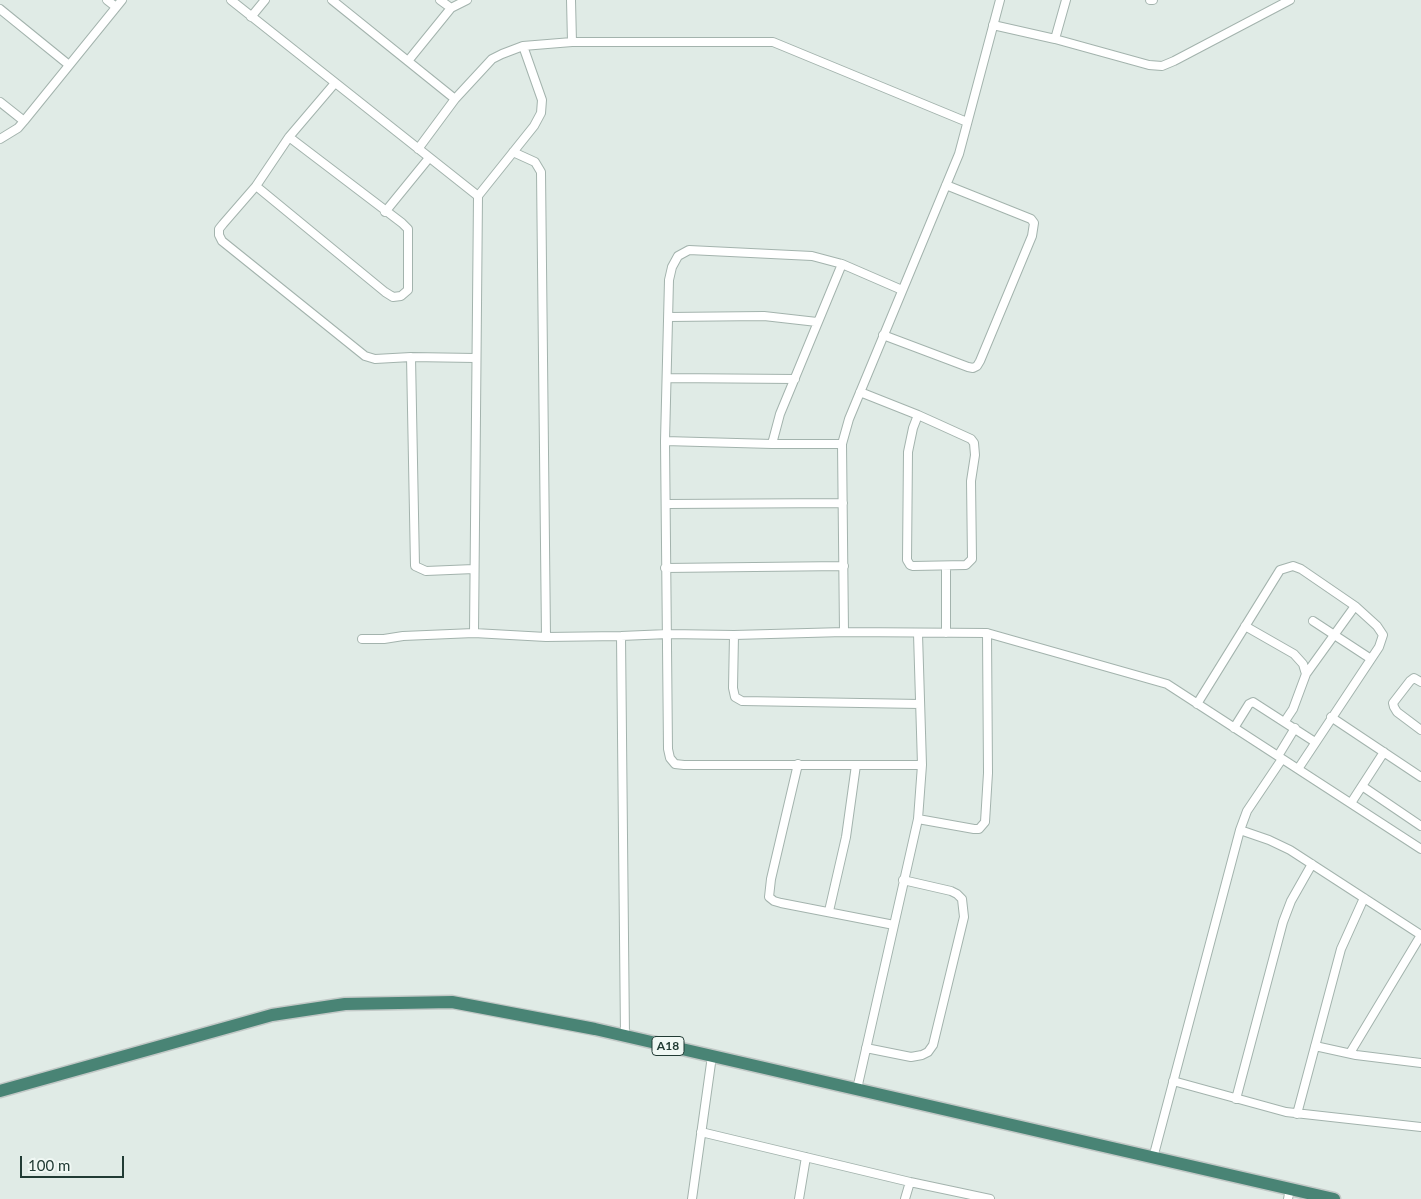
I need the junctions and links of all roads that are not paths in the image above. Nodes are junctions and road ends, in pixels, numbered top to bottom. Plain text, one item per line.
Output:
1 (107, 0) edge
2 (122, 0) edge
3 (231, 0) edge
4 (265, 0) edge
5 (332, 0) edge
6 (440, 0) edge
7 (468, 0) edge
8 (571, 0) edge
9 (1000, 0) edge
10 (1066, 0) edge
11 (1290, 0) edge
12 (116, 7) junction
13 (451, 8) junction
14 (0, 9) edge
15 (252, 17) junction
16 (993, 25) junction
17 (1055, 39) junction
18 (572, 42) junction
19 (523, 46) junction
20 (408, 62) junction
21 (69, 66) junction
22 (335, 83) junction
23 (456, 99) junction
24 (0, 102) edge
25 (24, 121) junction
26 (967, 122) junction
27 (289, 137) junction
28 (0, 139) edge
29 (418, 149) junction
30 (513, 152) junction
31 (429, 158) junction
32 (946, 185) junction
33 (256, 186) junction
34 (478, 196) junction
35 (385, 212) junction
36 (842, 264) junction
37 (902, 290) junction
38 (669, 317) junction
39 (818, 322) junction
40 (883, 335) junction
41 (411, 356) junction
42 (475, 358) junction
43 (667, 378) junction
44 (794, 379) junction
45 (860, 392) junction
46 (918, 415) junction
47 (665, 441) junction
48 (772, 444) junction
49 (842, 444) junction
50 (843, 503) junction
51 (667, 504) junction
52 (844, 566) junction
53 (946, 566) junction
54 (666, 568) junction
55 (474, 569) junction
56 (1355, 606) junction
57 (1313, 621) dead end
58 (1245, 626) junction
59 (844, 632) junction
60 (474, 633) junction
61 (987, 633) junction
62 (668, 634) junction
63 (918, 634) junction
64 (946, 634) junction
65 (734, 635) junction
66 (1335, 635) junction
67 (621, 636) junction
68 (546, 637) junction
69 (362, 639) dead end
70 (1371, 660) junction
71 (1306, 674) junction
72 (1421, 682) edge
73 (920, 704) junction
74 (1197, 704) junction
75 (1331, 717) junction
76 (1285, 721) junction
77 (1234, 728) junction
78 (1295, 728) junction
79 (1421, 730) edge
80 (1315, 742) junction
81 (1384, 752) junction
82 (1280, 758) junction
83 (798, 764) junction
84 (856, 765) junction
85 (922, 766) junction
86 (1298, 769) junction
87 (1421, 777) edge
88 (1362, 786) junction
89 (1351, 804) junction
90 (918, 819) junction
91 (1421, 826) edge
92 (1240, 830) junction
93 (1421, 849) edge
94 (1312, 864) junction
95 (903, 880) junction
96 (1364, 898) junction
97 (829, 911) junction
98 (894, 925) junction
99 (1421, 935) edge
100 (625, 1036) junction
101 (1315, 1046) junction
102 (866, 1048) junction
103 (1350, 1054) junction
104 (712, 1056) junction
105 (1421, 1063) edge
106 (1173, 1082) junction
107 (857, 1089) junction
108 (0, 1091) edge
109 (1236, 1099) junction
110 (1297, 1114) junction
111 (1421, 1127) edge
112 (701, 1132) junction
113 (806, 1157) junction
114 (1153, 1158) junction
115 (910, 1182) junction
116 (1289, 1194) edge
117 (692, 1199) edge
118 (799, 1199) edge
119 (905, 1199) edge
120 (990, 1199) edge
121 (1334, 1199) edge

1 - 12 street
2 - 12 street
3 - 15 street
4 - 15 street
5 - 20 street
6 - 13 street
7 - 13 street
8 - 18 street
9 - 16 street
10 - 17 street
11 - 17 street
12 - 21 street
13 - 20 street
14 - 21 street
15 - 22 street
16 - 17 street
16 - 26 street
18 - 19 street
18 - 26 street
19 - 23 street
19 - 30 street
20 - 23 street
21 - 25 street
22 - 27 street
22 - 29 street
23 - 29 street
24 - 25 street
25 - 28 street
26 - 32 street
27 - 33 street
27 - 35 street
29 - 31 street
30 - 34 street
30 - 68 street
31 - 34 street
31 - 35 street
32 - 37 street
32 - 40 street
33 - 35 street
33 - 41 street
34 - 42 street
36 - 37 street
36 - 38 street
36 - 39 street
37 - 40 street
38 - 39 street
38 - 43 street
39 - 44 street
40 - 45 street
41 - 42 street
41 - 55 street
42 - 55 street
43 - 44 street
43 - 47 street
44 - 48 street
45 - 46 street
45 - 49 street
46 - 53 street
46 - 53 street
47 - 48 street
47 - 51 street
48 - 49 street
49 - 50 street
50 - 51 street
50 - 52 street
51 - 54 street
52 - 54 street
52 - 59 street
53 - 64 street
54 - 62 street
55 - 60 street
56 - 58 street
56 - 66 street
56 - 70 street
57 - 66 street
58 - 71 street
58 - 74 street
59 - 63 street
59 - 65 street
60 - 68 street
60 - 69 street
61 - 64 street
61 - 74 street
61 - 90 street
62 - 65 street
62 - 67 street
62 - 83 street
63 - 64 street
63 - 73 street
65 - 73 street
66 - 70 street
66 - 71 street
67 - 68 street
67 - 100 street
70 - 75 street
71 - 76 street
72 - 79 street
73 - 85 street
74 - 77 street
75 - 80 street
75 - 81 street
76 - 77 street
76 - 78 street
77 - 82 street
78 - 80 street
78 - 82 street
80 - 86 street
81 - 87 street
81 - 88 street
82 - 86 street
82 - 92 street
83 - 84 street
83 - 97 street
84 - 85 street
84 - 97 street
85 - 90 street
86 - 89 street
88 - 89 street
88 - 91 street
89 - 93 street
90 - 95 street
92 - 94 street
92 - 106 street
94 - 96 street
94 - 109 street
95 - 98 street
95 - 102 street
96 - 99 street
96 - 101 street
97 - 98 street
98 - 102 street
99 - 103 street
100 - 104 highway, A18
100 - 108 highway, A18
101 - 103 street
101 - 110 street
102 - 107 street
103 - 105 street
104 - 107 highway, A18
104 - 112 street
106 - 109 street
106 - 114 street
107 - 114 highway, A18
109 - 110 street
110 - 111 street
112 - 113 street
112 - 117 street
113 - 115 street
113 - 118 street
114 - 116 highway, A18
115 - 119 street
115 - 120 street
116 - 121 highway, A18

